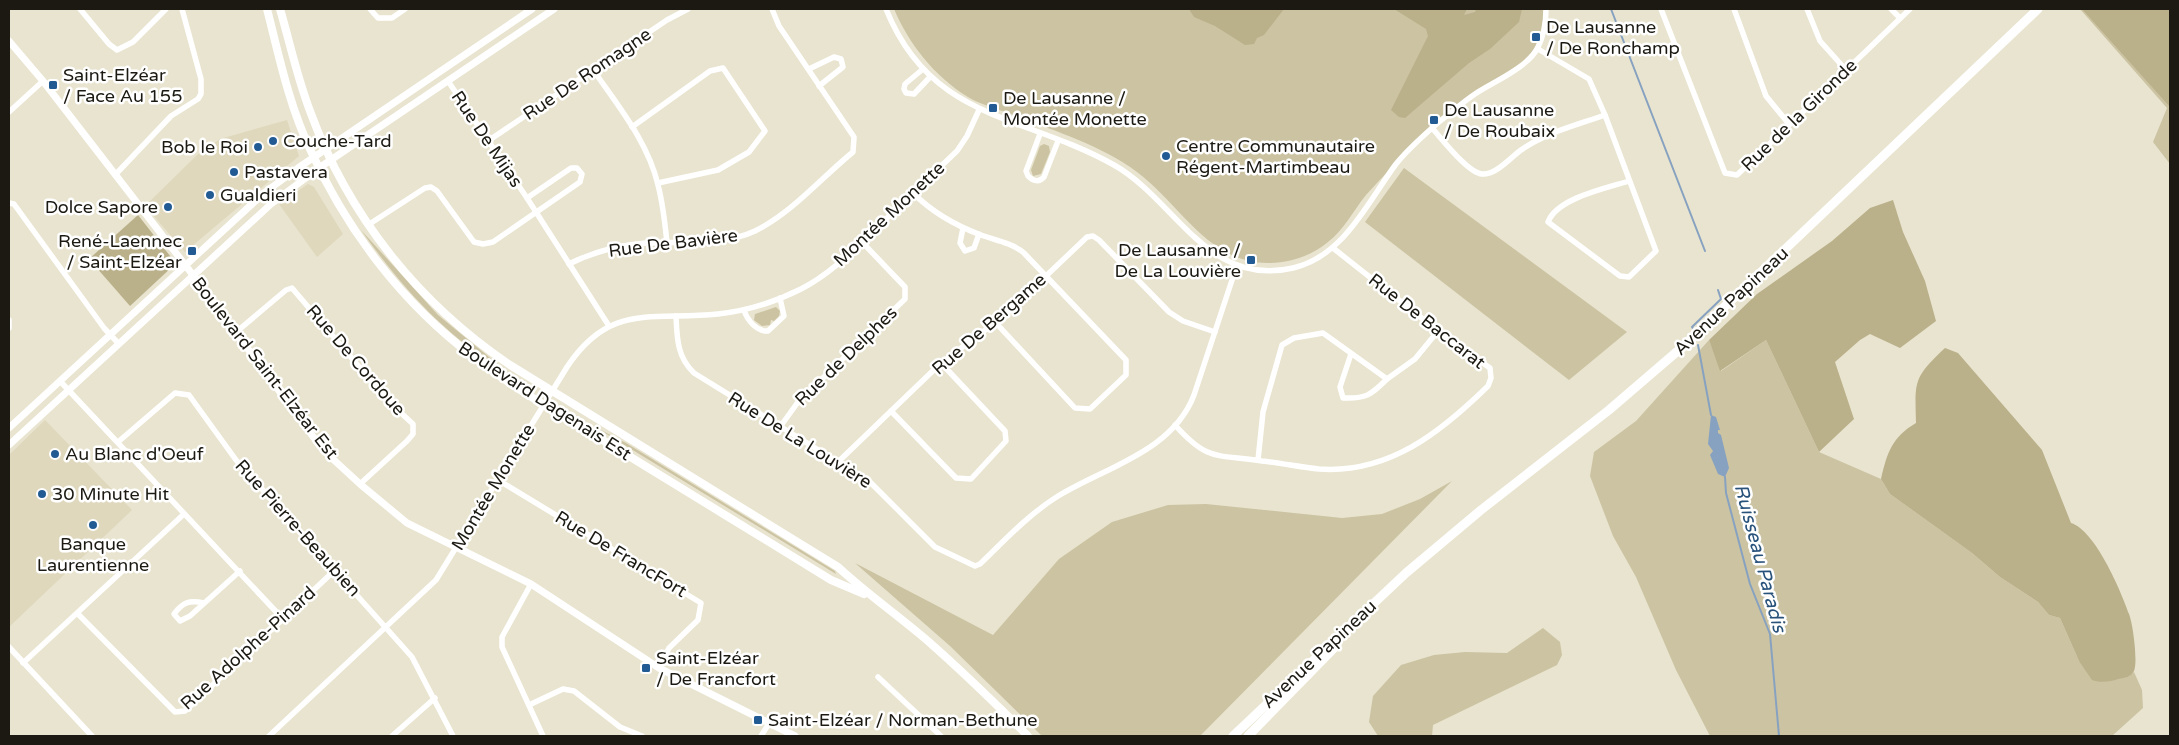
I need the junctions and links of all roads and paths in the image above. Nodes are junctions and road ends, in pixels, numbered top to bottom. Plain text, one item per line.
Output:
1 (80, 9) edge
2 (166, 9) edge
3 (182, 9) edge
4 (267, 9) edge
5 (280, 9) edge
6 (370, 9) edge
7 (405, 9) edge
8 (532, 9) edge
9 (554, 9) edge
10 (688, 9) edge
11 (772, 9) edge
12 (886, 9) edge
13 (1546, 9) edge
14 (1661, 9) edge
15 (1734, 9) edge
16 (1807, 9) edge
17 (1891, 9) edge
18 (1910, 9) edge
19 (2038, 9) edge
20 (1900, 18) junction
21 (10, 44) edge
22 (1538, 49) junction
23 (809, 69) junction
24 (923, 69) junction
25 (1846, 70) junction
26 (594, 71) junction
27 (930, 76) junction
28 (448, 81) junction
29 (43, 82) junction
30 (819, 86) junction
31 (979, 110) junction
32 (9, 112) edge
33 (1605, 115) junction
34 (1790, 124) junction
35 (632, 126) junction
36 (1432, 128) junction
37 (1040, 134) junction
38 (488, 141) junction
39 (1058, 141) junction
40 (326, 148) junction
41 (314, 157) junction
42 (331, 160) junction
43 (319, 168) junction
44 (115, 175) junction
45 (1629, 181) junction
46 (658, 183) junction
47 (913, 192) junction
48 (527, 198) junction
49 (9, 202) edge
50 (536, 212) junction
51 (368, 224) junction
52 (963, 228) junction
53 (979, 234) junction
54 (667, 242) junction
55 (862, 242) junction
56 (1333, 248) junction
57 (569, 264) junction
58 (185, 265) junction
59 (1237, 265) junction
60 (192, 274) junction
61 (1046, 275) junction
62 (780, 298) junction
63 (744, 310) junction
64 (676, 316) junction
65 (9, 320) edge
66 (996, 322) junction
67 (609, 326) junction
68 (9, 328) edge
69 (1438, 331) junction
70 (1215, 332) junction
71 (110, 334) junction
72 (235, 334) junction
73 (118, 343) junction
74 (1351, 354) junction
75 (941, 363) junction
76 (1387, 379) junction
77 (60, 381) junction
78 (68, 390) junction
79 (552, 391) junction
80 (544, 404) junction
81 (891, 411) junction
82 (1174, 425) junction
83 (780, 427) junction
84 (9, 428) edge
85 (118, 442) junction
86 (9, 445) edge
87 (1258, 460) junction
88 (838, 462) junction
89 (498, 480) junction
90 (360, 484) junction
91 (184, 514) junction
92 (456, 548) junction
93 (335, 570) junction
94 (240, 571) junction
95 (1406, 573) junction
96 (531, 584) junction
97 (868, 595) junction
98 (204, 603) junction
99 (78, 614) junction
100 (282, 618) junction
101 (387, 627) junction
102 (9, 647) edge
103 (23, 663) junction
104 (659, 668) junction
105 (878, 677) dead end
106 (435, 698) junction
107 (529, 705) junction
108 (770, 722) junction
109 (92, 736) edge
110 (269, 736) edge
111 (392, 736) edge
112 (453, 736) edge
113 (543, 736) edge
114 (642, 736) edge
115 (761, 736) edge
116 (795, 736) edge
117 (940, 736) edge
118 (1028, 736) edge
119 (1233, 736) edge
120 (1248, 736) edge

1 - 2 street
3 - 44 street
4 - 41 main road, Boulevard Dagenais Est
5 - 40 main road, Boulevard Dagenais Est
6 - 7 street
8 - 40 street
9 - 28 street
10 - 26 street, Rue De Romagne
11 - 23 street, Rue De Bavière
12 - 24 street
13 - 22 street
14 - 34 street, Rue de la Gironde
15 - 34 street
16 - 25 street
17 - 20 street
18 - 20 street, Rue de la Gironde
19 - 95 highway, Avenue Papineau
20 - 25 street, Rue de la Gironde
21 - 29 street, Boulevard Saint-Elzéar Est
22 - 33 street
22 - 36 street
23 - 30 street, Rue De Bavière
23 - 30 street
24 - 27 street
24 - 27 street
25 - 34 street, Rue de la Gironde
26 - 35 street
26 - 38 street, Rue De Romagne
27 - 31 street
28 - 38 street, Rue De Mijas
28 - 42 street
29 - 32 street
29 - 44 street, Boulevard Saint-Elzéar Est
30 - 54 street, Rue De Bavière
31 - 37 street
31 - 47 street, Montée Monette
33 - 36 street
33 - 45 street
35 - 46 street
35 - 46 street
36 - 56 street
37 - 39 street
37 - 39 street
38 - 48 street, Rue De Mijas
39 - 59 street
40 - 41 street
40 - 42 main road, Boulevard Dagenais Est
41 - 43 main road, Boulevard Dagenais Est
41 - 58 street
42 - 43 street
42 - 51 main road, Boulevard Dagenais Est
43 - 60 street
43 - 80 main road, Boulevard Dagenais Est
44 - 58 street, Boulevard Saint-Elzéar Est
45 - 45 street
46 - 54 street
47 - 52 street
47 - 55 street, Montée Monette
48 - 50 street, Rue De Mijas
48 - 50 street, Rue De Mijas
49 - 71 street
50 - 51 street
50 - 57 street, Rue De Mijas
51 - 79 main road, Boulevard Dagenais Est
52 - 53 street
52 - 53 street
53 - 61 street
54 - 57 street, Rue De Bavière
55 - 62 street, Montée Monette
55 - 83 street, Rue de Delphes
56 - 59 street
56 - 69 street, Rue De Baccarat
57 - 67 street, Rue De Mijas
58 - 60 street, Boulevard Saint-Elzéar Est
58 - 71 street
59 - 70 street, Rue De La Louvière
60 - 72 street, Boulevard Saint-Elzéar Est
60 - 73 street
61 - 66 street, Rue De Bergame
61 - 66 street
61 - 70 street, Rue De Bergame
62 - 63 street, Montée Monette
62 - 63 street
63 - 64 street, Montée Monette
64 - 67 street, Montée Monette
64 - 83 street, Rue De La Louvière
65 - 68 street
66 - 75 street, Rue De Bergame
67 - 79 street, Montée Monette
69 - 76 street
69 - 87 street, Rue De Baccarat
70 - 82 street, Rue De La Louvière
71 - 73 street
71 - 77 street
72 - 90 street, Boulevard Saint-Elzéar Est
72 - 90 street, Rue De Cordoue
73 - 78 street
74 - 76 street
74 - 76 street
74 - 87 street
75 - 81 street, Rue De Bergame
75 - 81 street
77 - 78 street
77 - 84 street
78 - 85 street
78 - 86 street
79 - 80 street, Montée Monette
79 - 97 main road, Boulevard Dagenais Est
80 - 89 street, Montée Monette
80 - 97 main road, Boulevard Dagenais Est
81 - 88 street, Rue De Bergame
82 - 87 street, Rue De Baccarat
82 - 88 street, Rue De La Louvière
83 - 88 street, Rue De La Louvière
85 - 91 street
85 - 93 street, Rue Pierre-Beaubien
89 - 92 street, Montée Monette
89 - 104 street, Rue De FrancFort
90 - 92 street, Boulevard Saint-Elzéar Est
91 - 94 street
91 - 99 street
92 - 96 street, Boulevard Saint-Elzéar Est
92 - 101 street, Montée Monette
93 - 100 street, Rue Adolphe-Pinard
93 - 101 street, Rue Pierre-Beaubien
94 - 98 street
94 - 100 street
95 - 119 highway, Avenue Papineau
95 - 120 highway, Avenue Papineau
96 - 104 street, Boulevard Saint-Elzéar Est
96 - 107 street
97 - 118 main road, Boulevard Dagenais Est
98 - 98 street
99 - 100 street, Rue Adolphe-Pinard
99 - 103 street
101 - 106 street, Rue Pierre-Beaubien
101 - 110 street, Montée Monette
102 - 103 street
103 - 109 street
104 - 108 street, Boulevard Saint-Elzéar Est
105 - 117 street
106 - 111 street
106 - 112 street, Rue Pierre-Beaubien
107 - 113 street
107 - 114 street
108 - 115 street
108 - 116 street, Boulevard Saint-Elzéar Est

